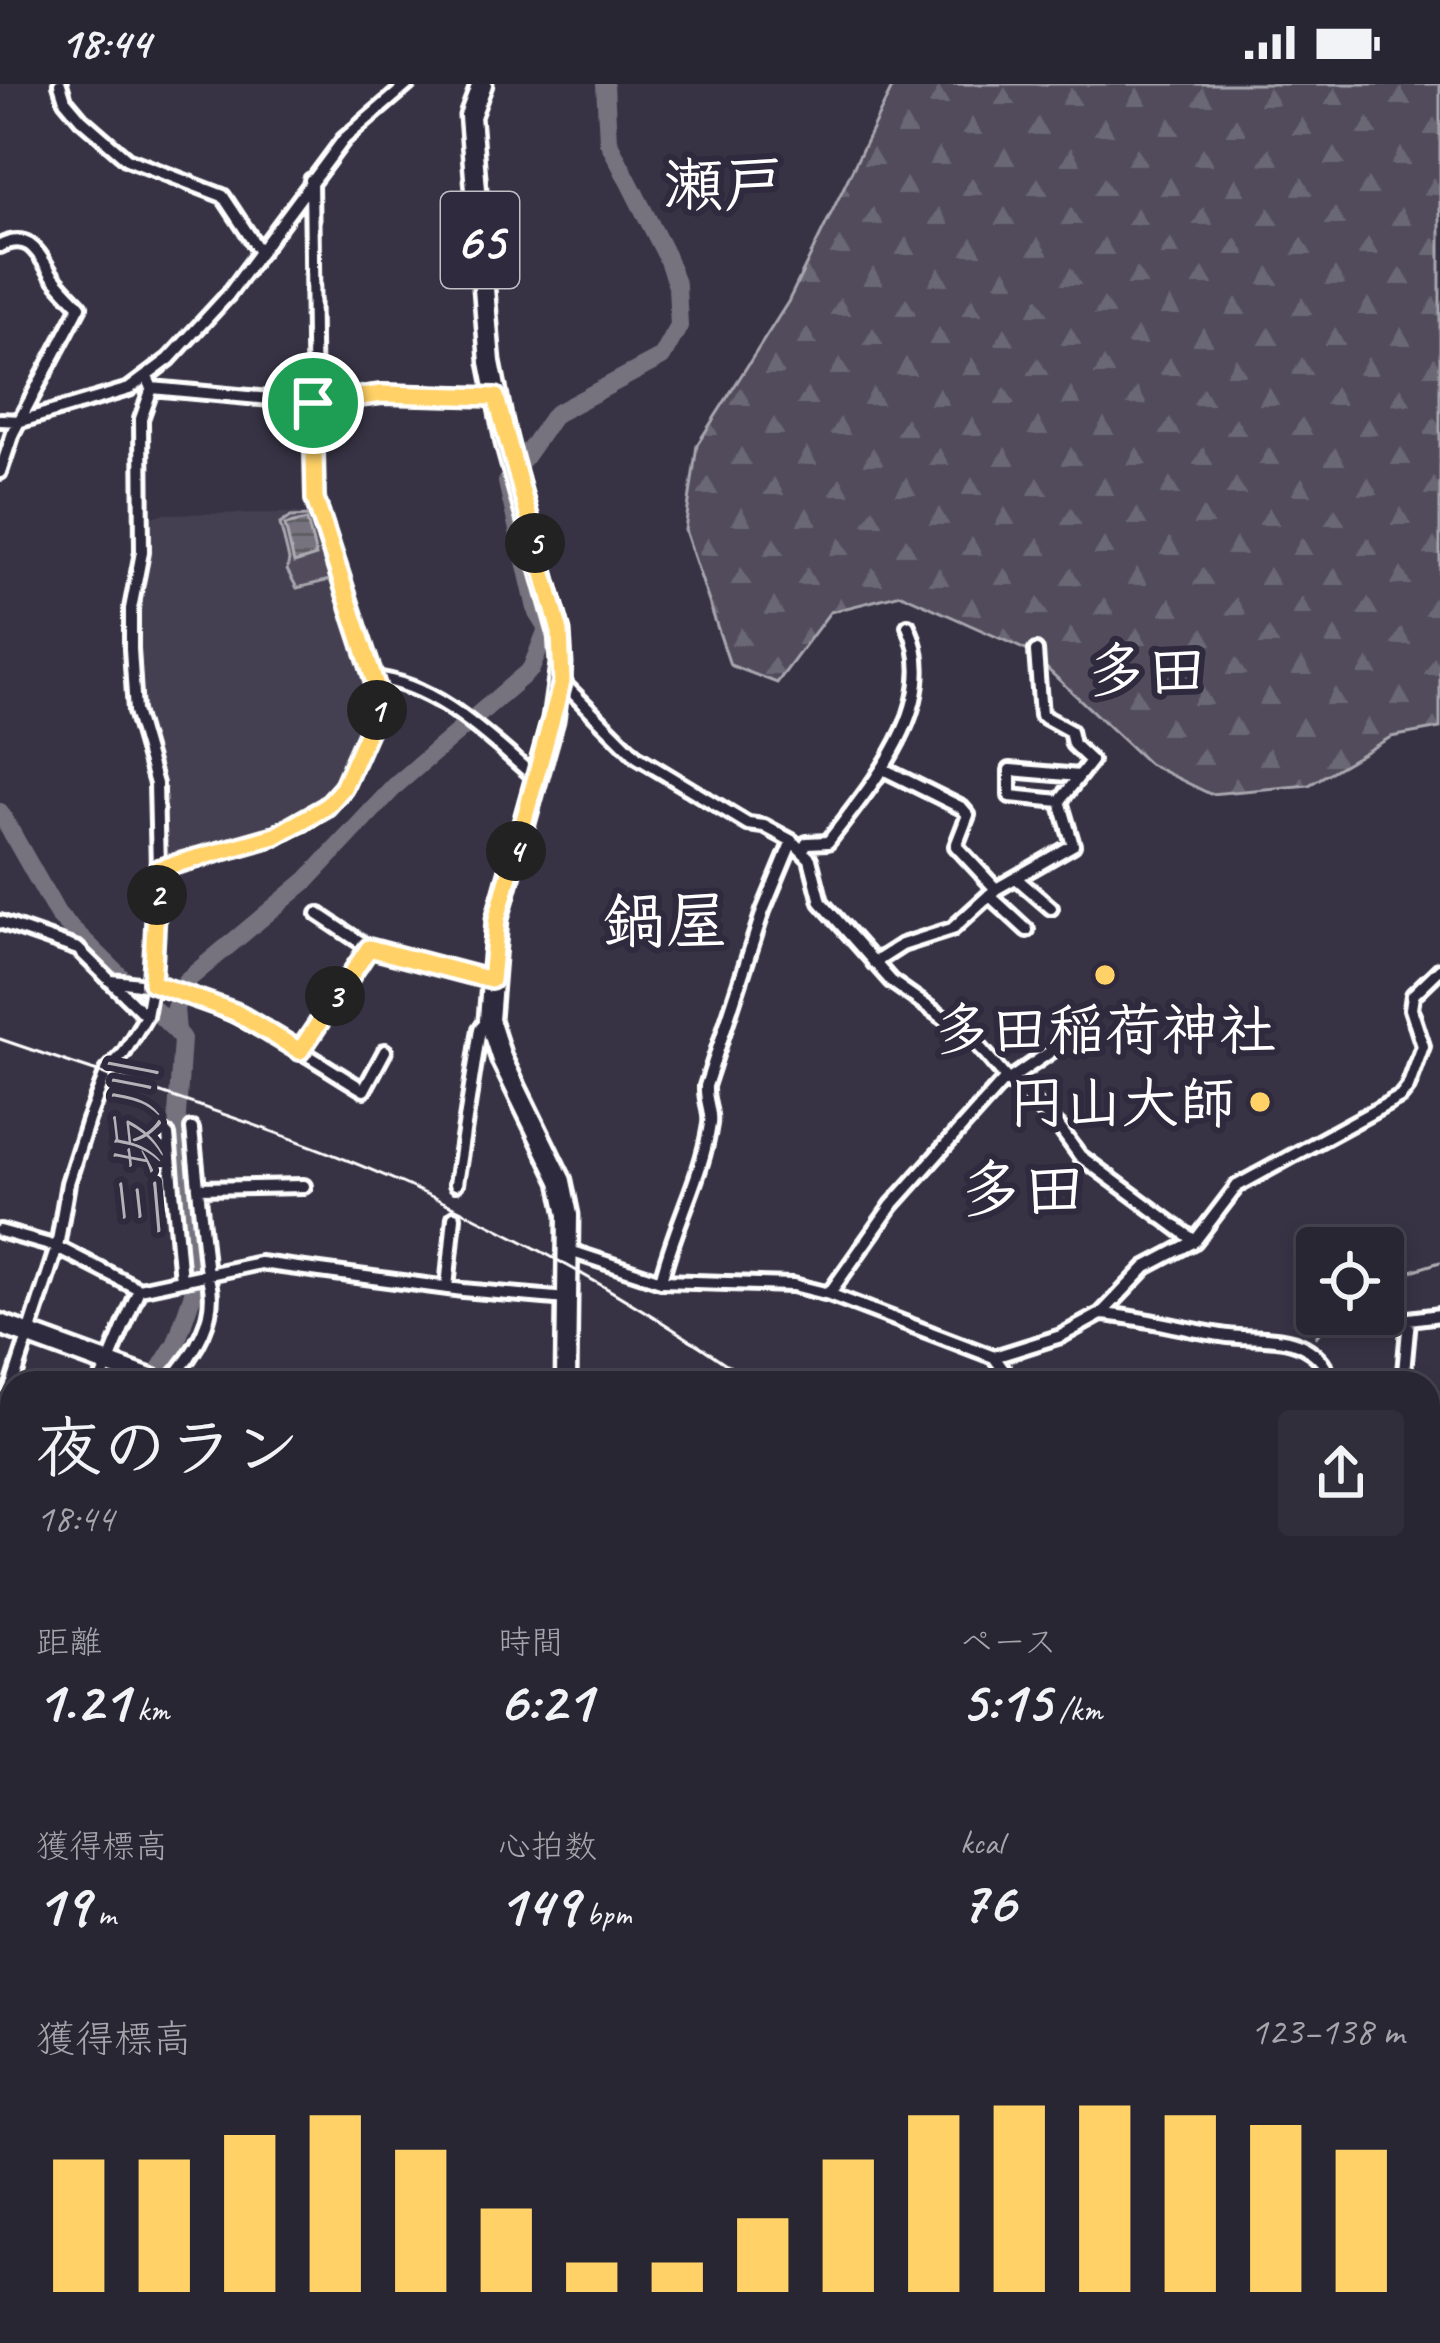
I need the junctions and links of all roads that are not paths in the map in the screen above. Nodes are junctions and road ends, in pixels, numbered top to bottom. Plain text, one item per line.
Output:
1 (60, 84) edge
2 (408, 84) edge
3 (481, 84) edge
4 (311, 180) junction
5 (0, 246) edge
6 (260, 252) junction
7 (149, 382) junction
8 (496, 397) junction
9 (313, 403) junction
10 (0, 420) edge
11 (21, 421) junction
12 (0, 472) edge
13 (908, 626) dead end
14 (1036, 651) dead end
15 (373, 679) junction
16 (562, 682) junction
17 (883, 770) junction
18 (1079, 776) junction
19 (537, 779) junction
20 (1060, 801) junction
21 (791, 842) junction
22 (802, 851) junction
23 (158, 869) junction
24 (1016, 878) junction
25 (992, 892) junction
26 (1051, 908) dead end
27 (318, 914) dead end
28 (0, 922) edge
29 (1027, 930) dead end
30 (369, 948) junction
31 (874, 963) junction
32 (1440, 968) edge
33 (491, 980) junction
34 (110, 981) junction
35 (152, 983) junction
36 (146, 1016) junction
37 (489, 1020) junction
38 (1075, 1035) dead end
39 (300, 1051) junction
40 (385, 1051) dead end
41 (1008, 1079) junction
42 (192, 1129) dead end
43 (168, 1135) dead end
44 (456, 1184) dead end
45 (304, 1186) dead end
46 (198, 1188) junction
47 (454, 1217) dead end
48 (0, 1231) edge
49 (1195, 1241) junction
50 (57, 1247) junction
51 (570, 1251) junction
52 (205, 1276) junction
53 (181, 1280) junction
54 (661, 1281) junction
55 (447, 1288) junction
56 (140, 1289) junction
57 (829, 1294) junction
58 (568, 1299) junction
59 (1102, 1314) junction
60 (1440, 1315) edge
61 (0, 1324) edge
62 (27, 1331) junction
63 (994, 1357) junction
64 (16, 1371) edge
65 (99, 1371) edge
66 (105, 1371) edge
67 (168, 1371) edge
68 (566, 1371) edge
69 (1004, 1371) edge
70 (1329, 1371) edge
71 (1403, 1371) edge

1 - 6 street
2 - 4 street
3 - 8 main road, 65
4 - 6 street
4 - 9 street
5 - 11 street
6 - 7 street
7 - 9 street
7 - 11 street
7 - 23 street
8 - 9 street
8 - 16 main road, 65
9 - 15 street
10 - 11 street
11 - 12 street
13 - 17 street
14 - 18 street
15 - 19 street
15 - 23 street
16 - 19 main road, 65
16 - 21 street
17 - 22 street
17 - 25 street
18 - 20 street
18 - 20 street
19 - 33 main road, 65
20 - 24 street
21 - 22 street
21 - 54 street
22 - 31 street
23 - 35 street
24 - 25 street
24 - 26 street
25 - 29 street
25 - 31 street
27 - 30 street
28 - 34 street
30 - 33 street
30 - 39 street
31 - 41 street
32 - 49 street
33 - 37 main road, 65
34 - 35 street
34 - 36 street
35 - 36 street
35 - 39 street
36 - 50 street
37 - 44 street
37 - 51 main road, 65
38 - 41 street
39 - 40 street
41 - 49 street
41 - 57 street
42 - 46 street
43 - 53 street
45 - 46 street
46 - 52 street
47 - 55 street
48 - 50 street
49 - 59 street
50 - 56 street
50 - 62 street
51 - 54 street
51 - 58 main road, 65
52 - 53 street
52 - 55 street
52 - 67 street
53 - 56 street
54 - 57 street
55 - 58 street
56 - 66 street
57 - 63 street
58 - 68 main road, 65
59 - 63 street
59 - 70 street
60 - 71 street
61 - 62 main road
62 - 64 street
62 - 65 main road
63 - 69 street

